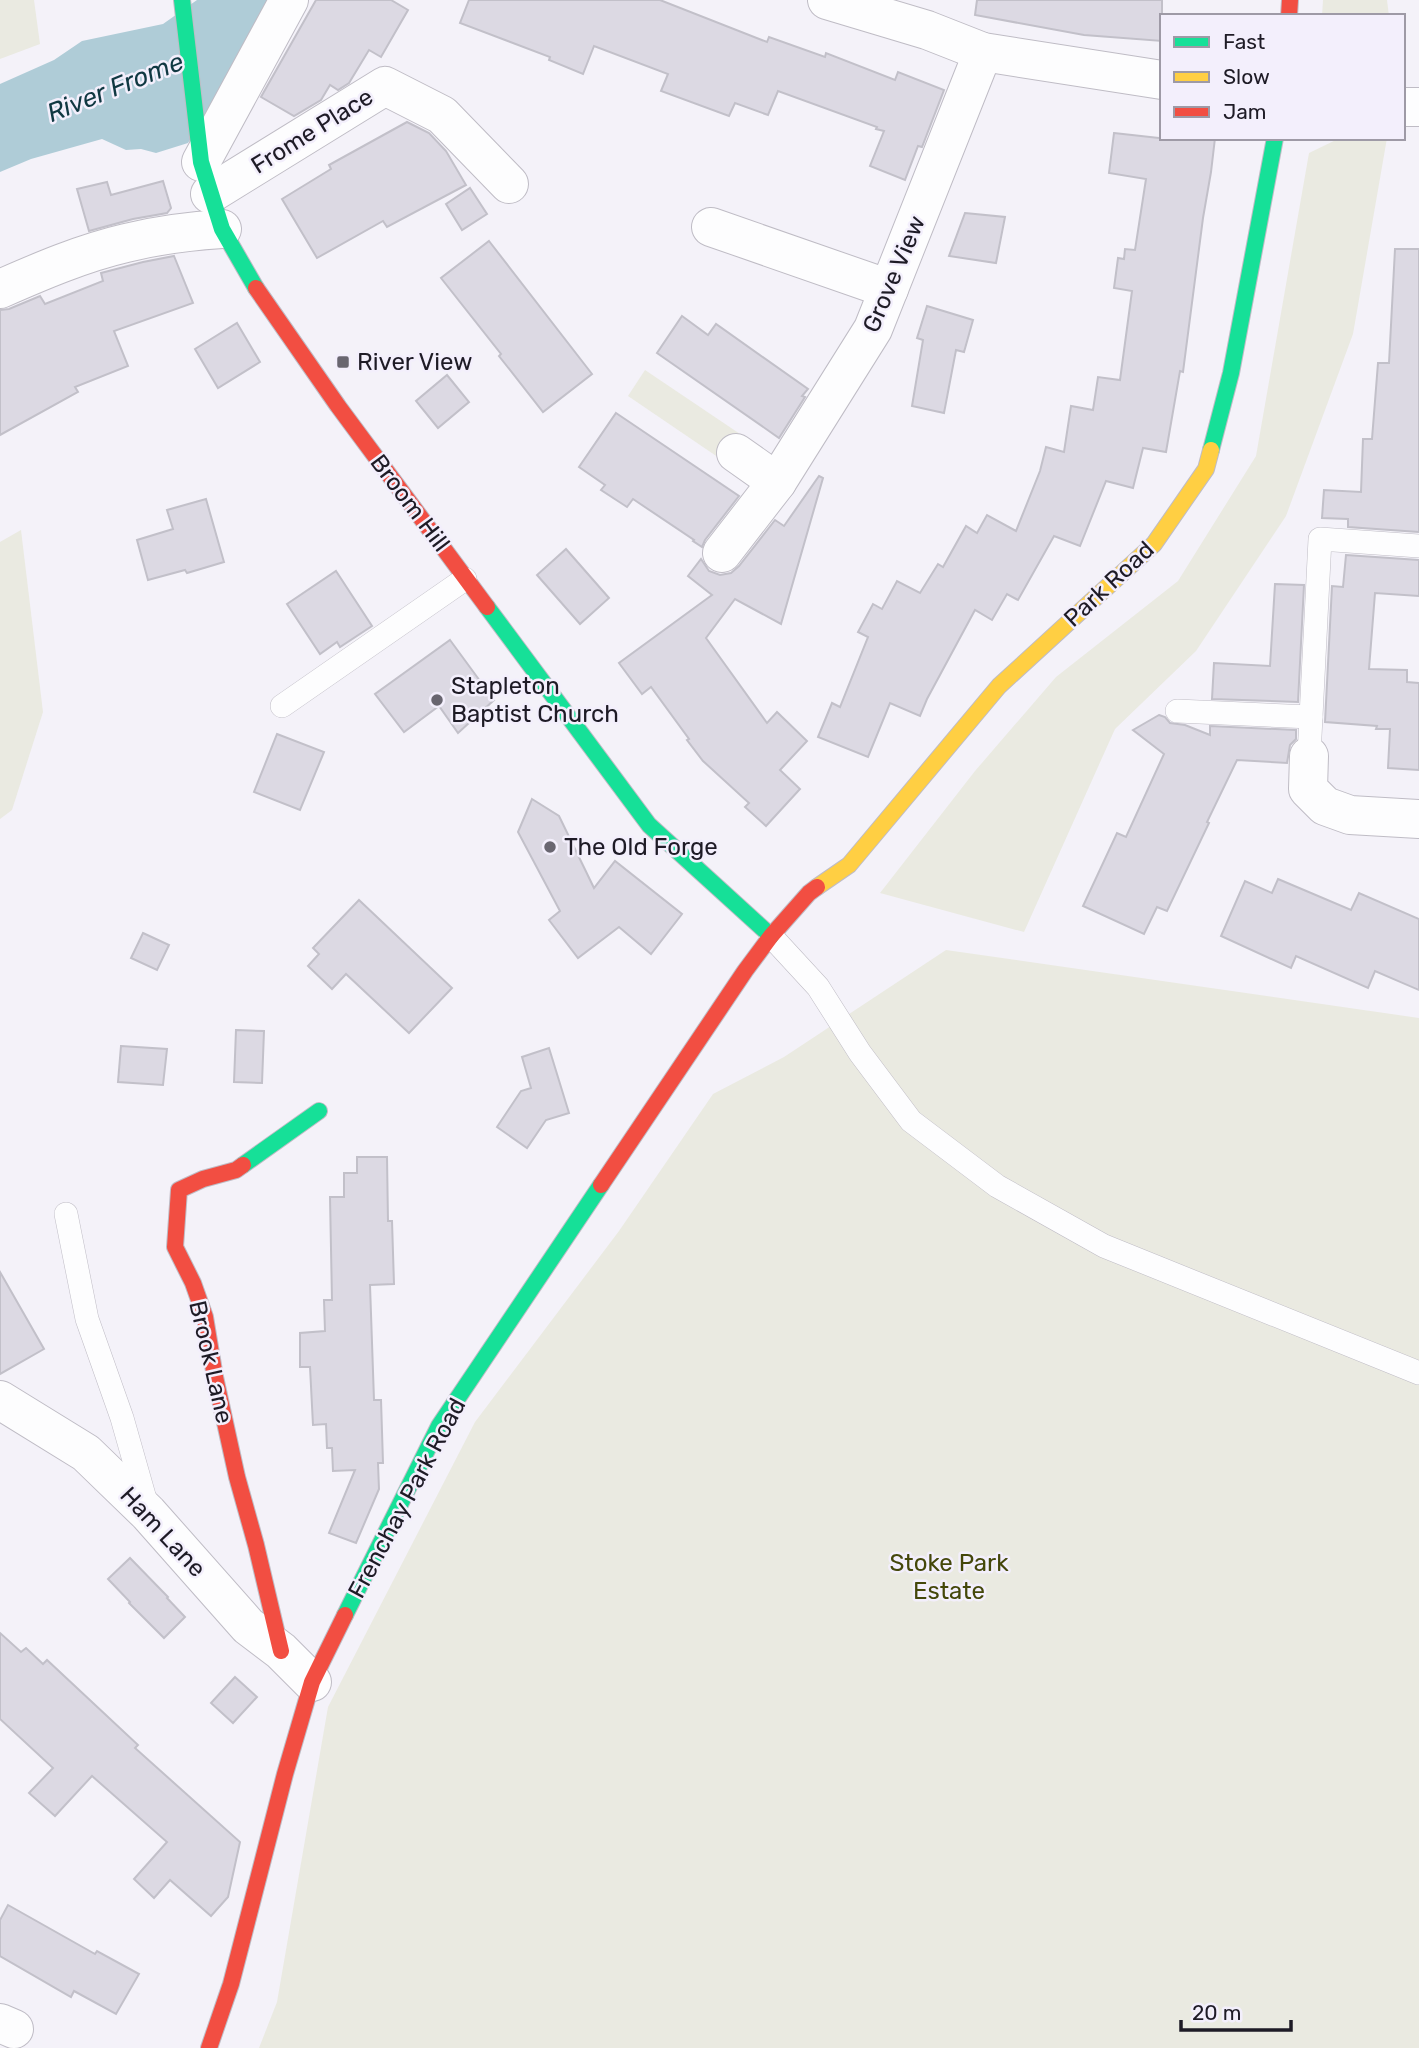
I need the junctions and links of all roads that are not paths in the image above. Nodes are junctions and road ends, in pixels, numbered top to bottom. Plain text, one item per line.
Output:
1 (182, 0) edge
2 (289, 0) edge
3 (827, 0) edge
4 (931, 15) edge
5 (983, 51) junction
6 (1160, 80) edge
7 (1275, 140) edge
8 (203, 165) junction
9 (509, 184) dead end
10 (711, 227) dead end
11 (222, 229) junction
12 (0, 289) edge
13 (889, 289) junction
14 (736, 453) dead end
15 (777, 482) junction
16 (1419, 546) edge
17 (722, 553) dead end
18 (466, 579) junction
19 (282, 706) dead end
20 (1177, 711) dead end
21 (1311, 717) junction
22 (1309, 756) joint
23 (1419, 819) edge
24 (771, 936) junction
25 (318, 1111) dead end
26 (66, 1214) dead end
27 (1419, 1373) edge
28 (0, 1400) edge
29 (148, 1513) junction
30 (281, 1651) junction
31 (312, 1682) junction
32 (209, 2048) edge

1 - 8 main road, Broom Hill
2 - 8 street
3 - 4 street
4 - 5 street
5 - 6 street
5 - 13 street, Grove View
7 - 24 main road, Park Road
8 - 9 street, Frome Place
8 - 11 main road, Broom Hill
10 - 13 street
11 - 12 street
11 - 18 main road, Broom Hill
13 - 15 street, Grove View
14 - 15 street
15 - 17 street, Grove View
16 - 21 lane
18 - 19 lane
18 - 24 main road, Broom Hill
20 - 21 lane
21 - 22 lane
22 - 23 street
24 - 27 lane
24 - 31 main road, Frenchay Park Road
25 - 30 main road, Brook Lane
26 - 29 lane
28 - 29 street, Ham Lane
29 - 30 street, Ham Lane
30 - 31 street, Ham Lane
31 - 32 main road, Frenchay Park Road

